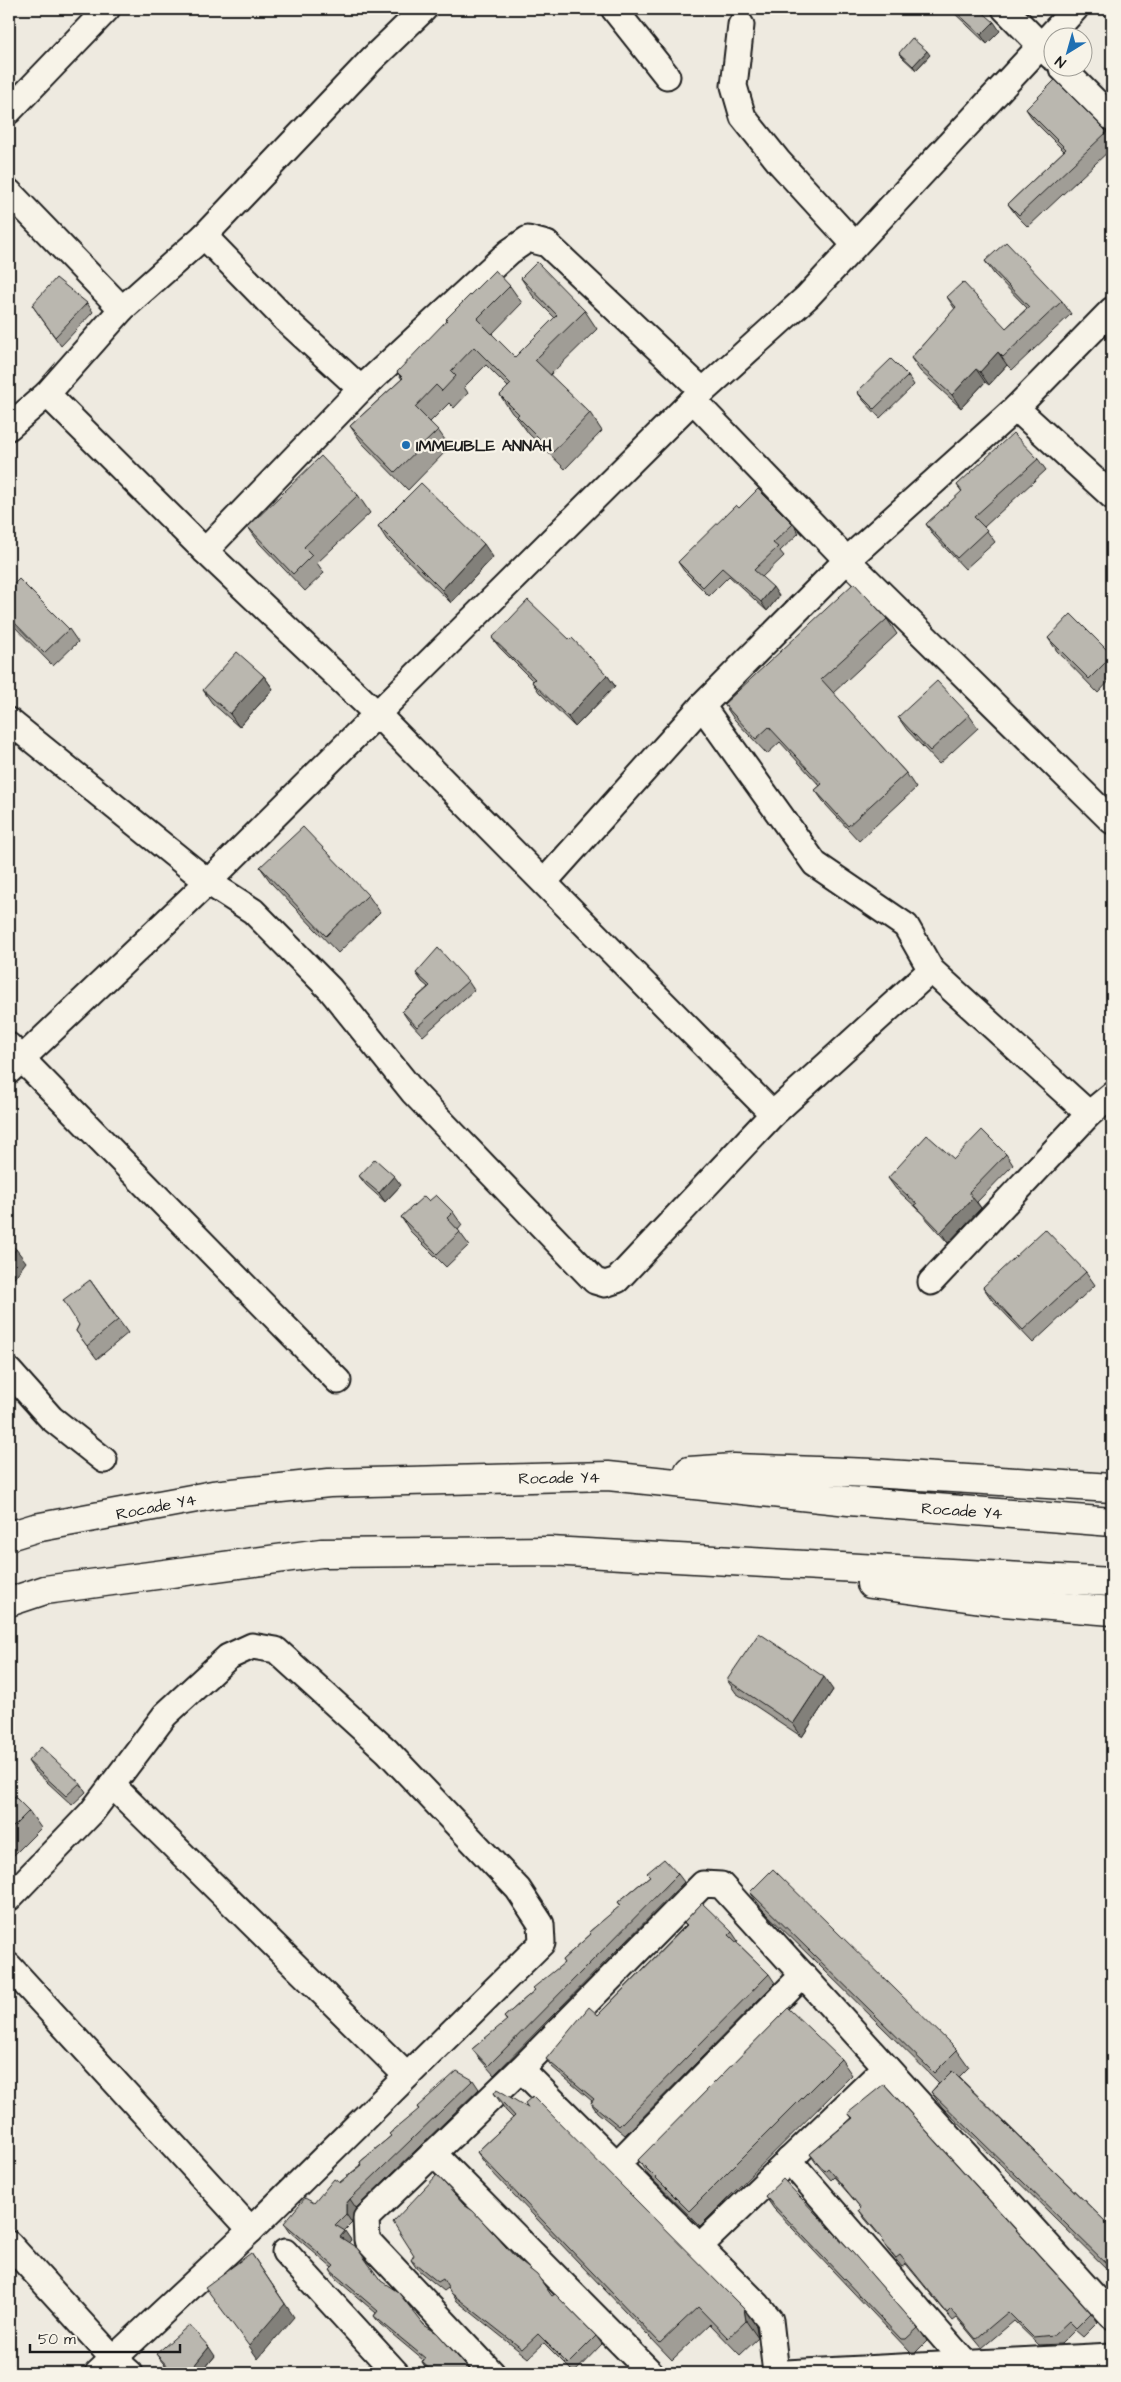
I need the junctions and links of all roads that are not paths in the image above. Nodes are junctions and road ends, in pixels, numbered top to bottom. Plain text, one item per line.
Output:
1 (107, 9) edge
2 (424, 9) edge
3 (614, 9) edge
4 (1005, 9) edge
5 (1074, 9) edge
6 (741, 25) dead end
7 (1062, 28) edge
8 (1044, 50) edge
9 (1044, 56) edge
10 (667, 76) dead end
11 (1072, 78) edge
12 (9, 111) edge
13 (1112, 118) edge
14 (9, 192) edge
15 (204, 236) junction
16 (855, 245) junction
17 (122, 309) junction
18 (1112, 310) edge
19 (361, 389) junction
20 (46, 394) junction
21 (698, 396) junction
22 (1016, 408) junction
23 (9, 427) edge
24 (1112, 496) edge
25 (205, 551) junction
26 (847, 560) junction
27 (702, 706) junction
28 (377, 714) junction
29 (9, 721) edge
30 (1112, 820) edge
31 (545, 881) junction
32 (208, 882) junction
33 (931, 970) junction
34 (13, 1059) edge
35 (1112, 1095) edge
36 (773, 1114) junction
37 (1089, 1114) junction
38 (931, 1282) dead end
39 (9, 1371) edge
40 (338, 1381) dead end
41 (104, 1460) dead end
42 (608, 1476) junction
43 (1112, 1488) edge
44 (1112, 1522) edge
45 (9, 1536) edge
46 (671, 1557) junction
47 (1112, 1582) edge
48 (9, 1602) edge
49 (1112, 1611) edge
50 (112, 1785) junction
51 (9, 1898) edge
52 (9, 1966) edge
53 (803, 1975) junction
54 (886, 2067) junction
55 (521, 2070) junction
56 (407, 2076) junction
57 (434, 2153) junction
58 (789, 2160) junction
59 (617, 2164) junction
60 (251, 2230) junction
61 (9, 2244) edge
62 (700, 2246) junction
63 (285, 2252) dead end
64 (1112, 2316) edge
65 (1112, 2356) edge
66 (966, 2364) junction
67 (114, 2368) edge
68 (396, 2373) edge
69 (492, 2373) edge
70 (651, 2373) edge
71 (776, 2373) edge
72 (786, 2373) edge

1 - 12 street
2 - 15 street
3 - 10 street
4 - 8 street
5 - 7 street
6 - 16 street
9 - 16 street
11 - 13 street
14 - 17 street
15 - 17 street
15 - 19 street
16 - 21 street
17 - 20 street
18 - 22 street
19 - 21 street
19 - 25 street
20 - 23 street
20 - 25 street
21 - 26 street
21 - 28 street
22 - 24 street
22 - 26 street
25 - 28 street
26 - 27 street
26 - 30 street
27 - 31 street
27 - 33 street
28 - 31 street
28 - 32 street
29 - 32 street
31 - 36 street
32 - 34 street
32 - 36 street
33 - 36 street
33 - 37 street
34 - 40 street
35 - 37 street
37 - 38 street
39 - 41 street
42 - 43 highway
42 - 44 highway, Rocade Y4
42 - 45 highway, Rocade Y4
46 - 47 highway
46 - 48 highway
46 - 49 highway
50 - 51 street
50 - 56 street
50 - 56 street
52 - 60 street
53 - 54 street
53 - 55 street
53 - 59 street
54 - 58 street
54 - 64 street
55 - 57 street
55 - 59 street
56 - 60 street
57 - 69 street
57 - 70 street
58 - 62 street
58 - 66 street
59 - 62 street
60 - 67 street
61 - 67 street
62 - 71 street
63 - 68 street
65 - 66 street
66 - 72 street

